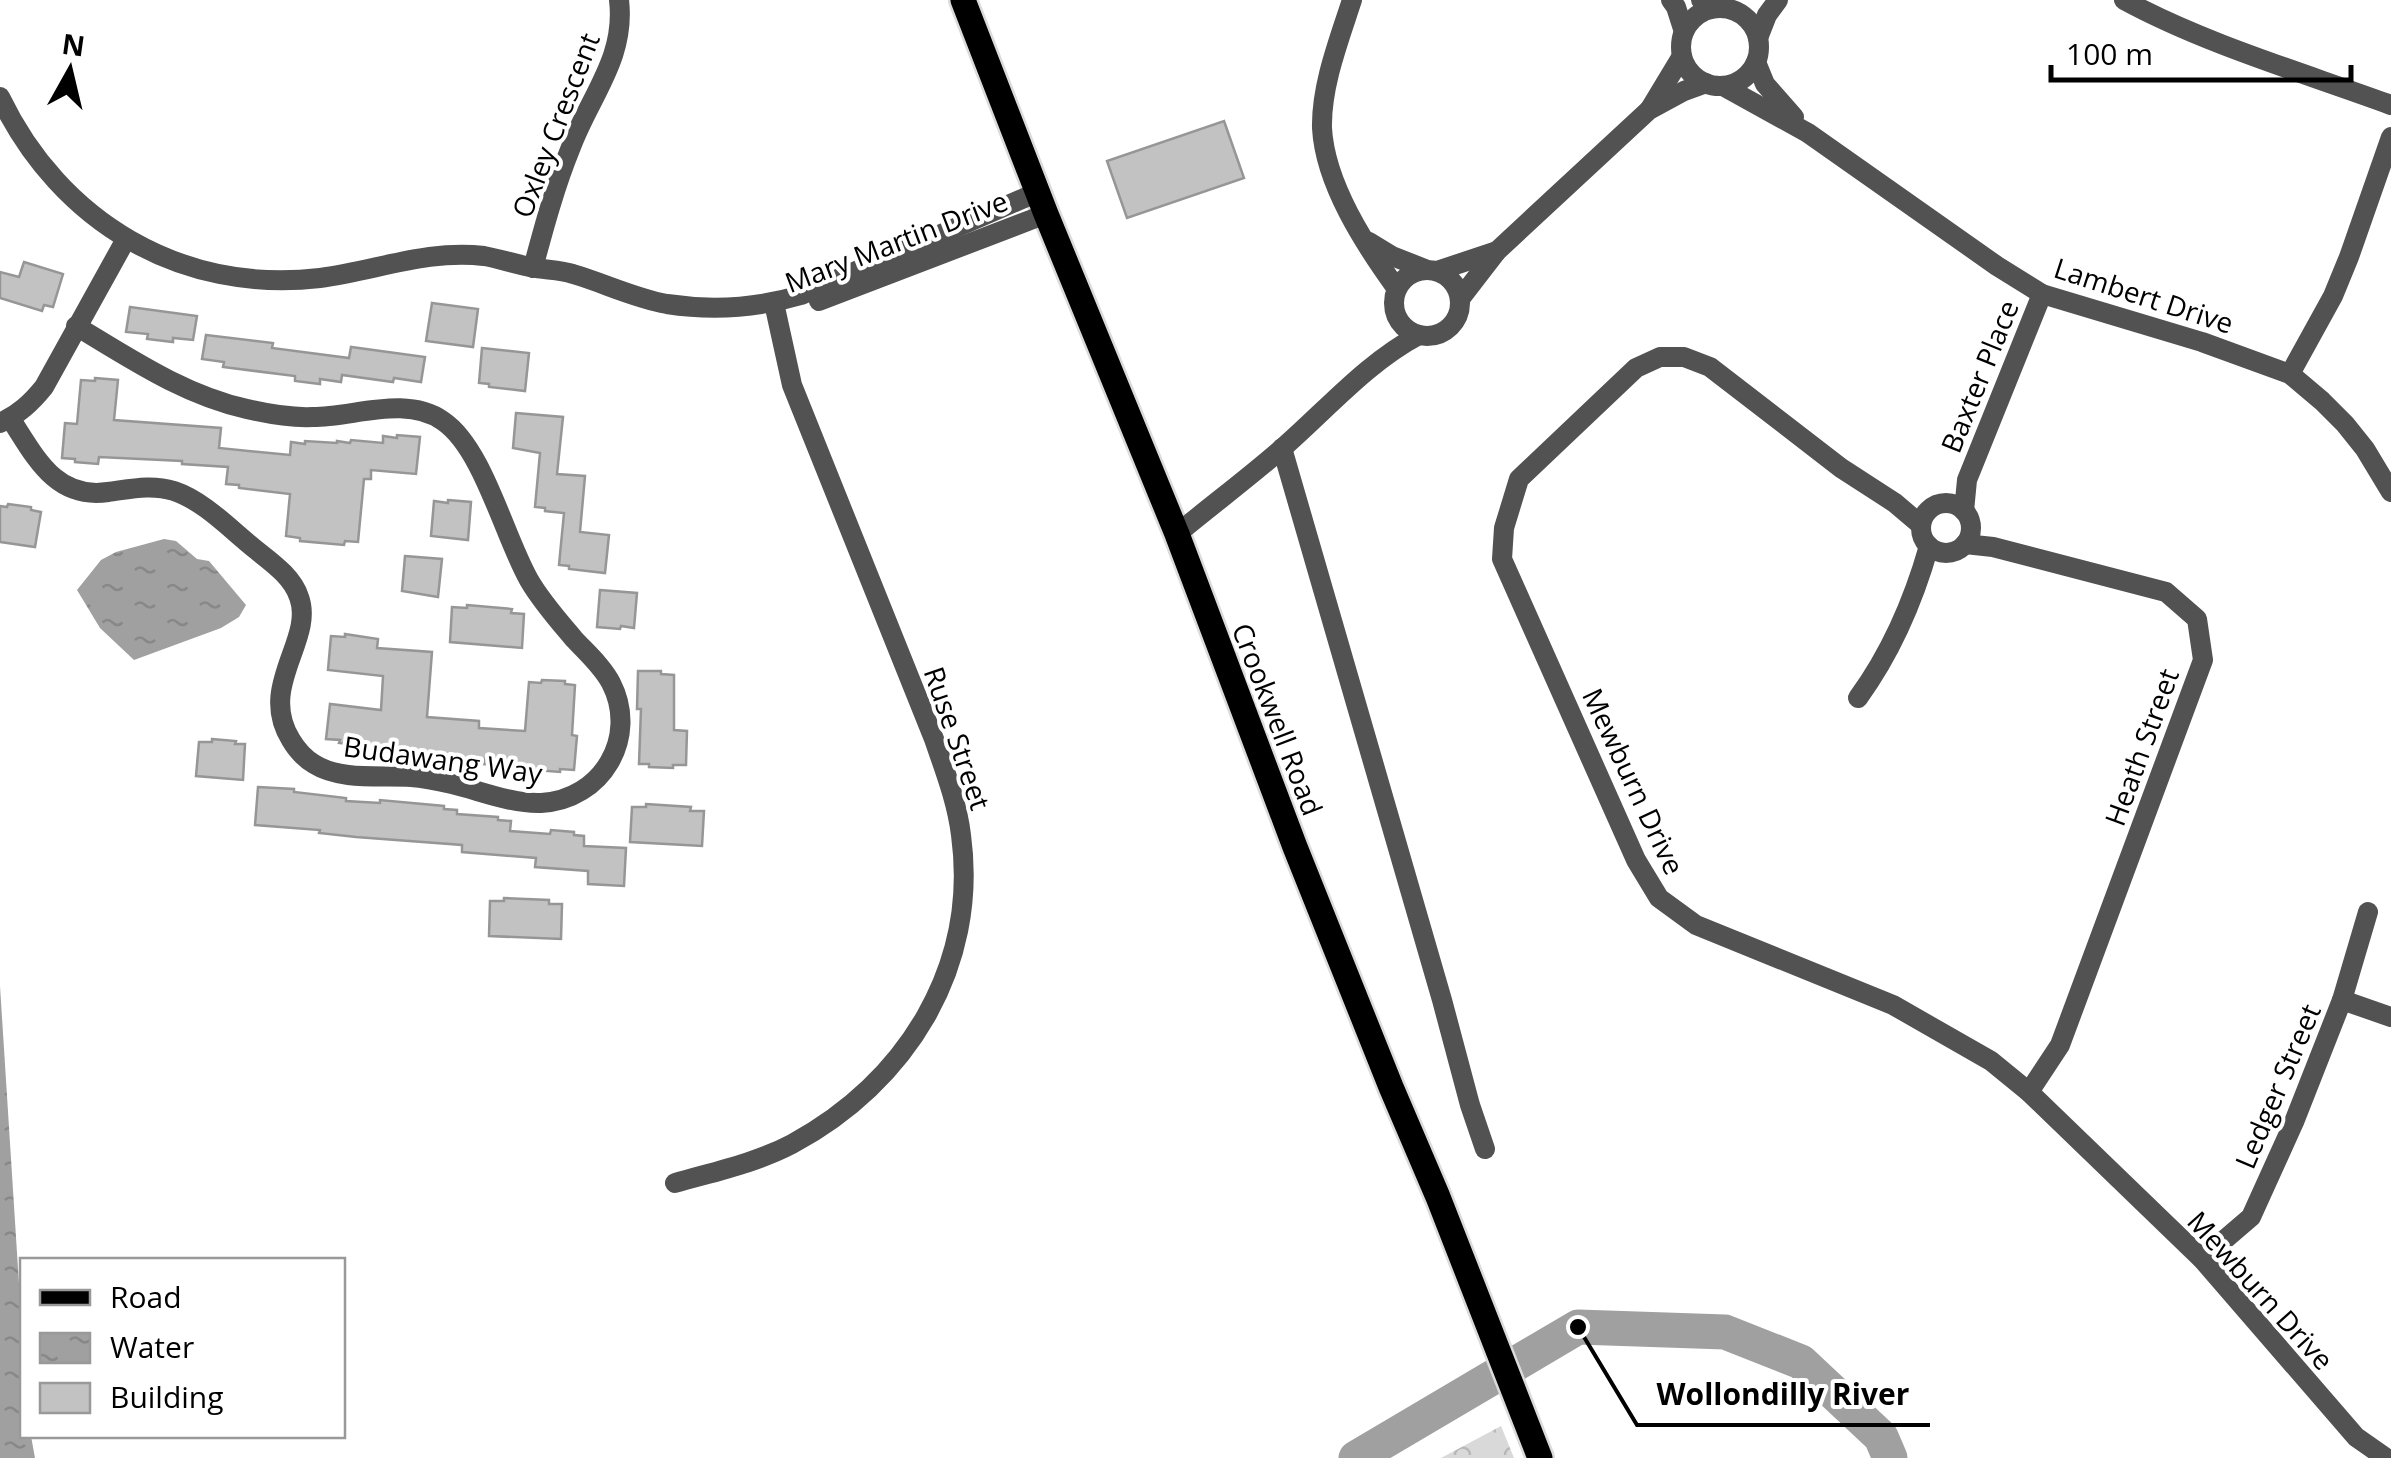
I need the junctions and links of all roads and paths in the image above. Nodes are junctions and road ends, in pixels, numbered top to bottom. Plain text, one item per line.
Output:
1 (619, 0) edge
2 (963, 0) edge
3 (1352, 0) edge
4 (1671, 0) edge
5 (1755, 0) edge
6 (1778, 0) edge
7 (2124, 0) edge
8 (1706, 4) edge
9 (1736, 12) junction
10 (1684, 32) junction
11 (1758, 38) junction
12 (1682, 56) junction
13 (1756, 62) junction
14 (1714, 84) junction
15 (0, 97) edge
16 (2391, 105) edge
17 (1649, 110) junction
18 (5, 121) edge
19 (1808, 134) junction
20 (2391, 137) edge
21 (2383, 184) edge
22 (1042, 203) junction
23 (126, 239) junction
24 (1363, 239) junction
25 (1496, 251) junction
26 (533, 268) junction
27 (1431, 270) junction
28 (1397, 289) junction
29 (2042, 294) junction
30 (1460, 298) junction
31 (776, 308) junction
32 (1394, 311) junction
33 (76, 326) junction
34 (1419, 335) junction
35 (1375, 364) junction
36 (2290, 374) junction
37 (5, 420) edge
38 (1282, 448) junction
39 (2391, 492) edge
40 (1946, 528) junction
41 (1177, 534) junction
42 (1858, 698) dead end
43 (2368, 912) dead end
44 (2342, 1000) junction
45 (2391, 1017) edge
46 (2029, 1092) junction
47 (1485, 1149) dead end
48 (675, 1183) dead end
49 (2202, 1259) junction
50 (1540, 1458) edge
51 (2386, 1458) edge

1 - 26 street, Oxley Crescent
2 - 22 main road, Crookwell Road
3 - 24 street
4 - 10 street
5 - 9 street
6 - 11 street
7 - 16 street
8 - 9 street
8 - 10 street
9 - 11 street
10 - 12 street
11 - 13 street
12 - 14 street
12 - 17 street
13 - 14 street
13 - 19 street, Lambert Drive
14 - 17 street
14 - 19 street, Lambert Drive
15 - 18 street, Mary Martin Drive
17 - 25 street
18 - 23 street, Mary Martin Drive
19 - 29 street, Lambert Drive
20 - 21 street
21 - 36 street
22 - 31 street, Mary Martin Drive
22 - 41 main road, Crookwell Road
23 - 26 street, Mary Martin Drive
23 - 33 street
24 - 27 street
24 - 28 street
25 - 27 street
25 - 30 street
26 - 31 street, Mary Martin Drive
27 - 28 street
27 - 30 street
28 - 32 street
29 - 36 street, Lambert Drive
29 - 40 street, Baxter Place
30 - 34 street
31 - 48 street, Ruse Street
32 - 34 street
32 - 35 street
33 - 37 street
33 - 37 street, Budawang Way
34 - 35 street
35 - 38 street
36 - 39 street, Lambert Drive
38 - 41 street
38 - 47 street
40 - 42 street, Baxter Place
40 - 46 street, Heath Street
40 - 46 street, Mewburn Drive
41 - 50 main road, Crookwell Road
43 - 44 street, Ledger Street
44 - 45 street
44 - 49 street, Ledger Street
46 - 49 street, Mewburn Drive
49 - 51 street, Mewburn Drive

